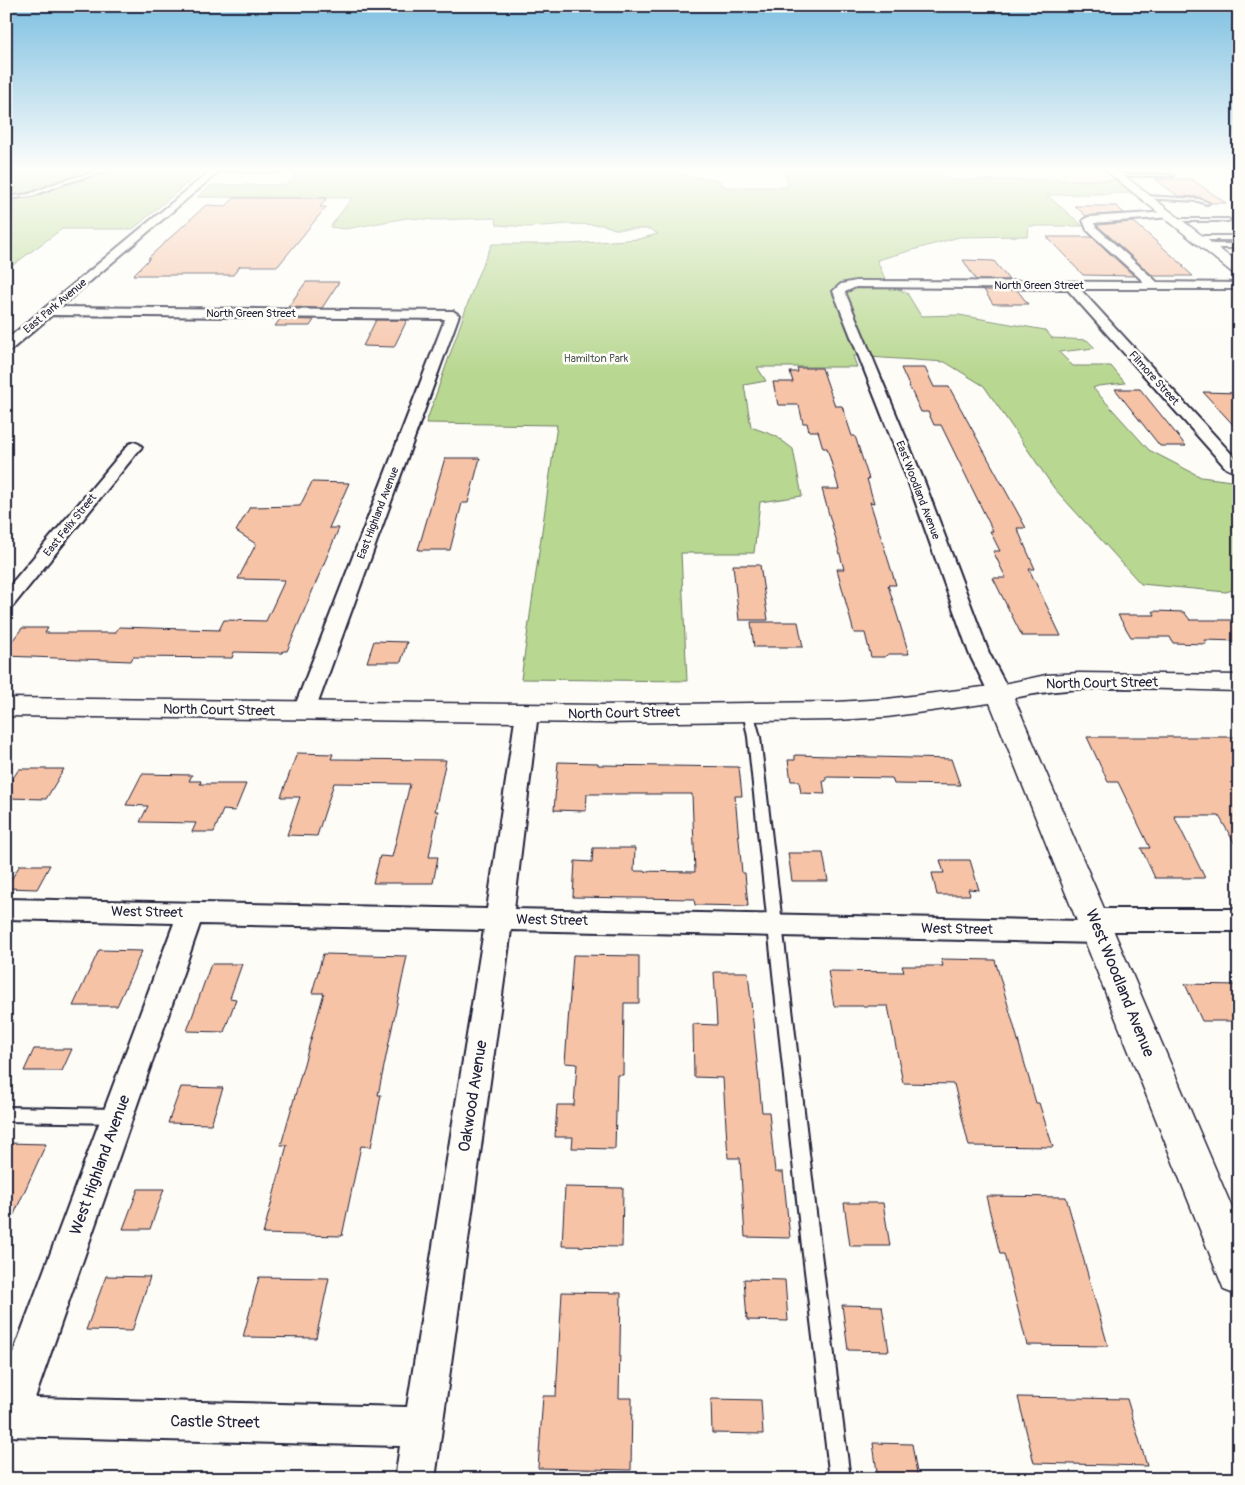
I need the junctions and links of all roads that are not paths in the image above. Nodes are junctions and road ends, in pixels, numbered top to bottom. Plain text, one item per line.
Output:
1 (137, 237) edge
2 (1101, 237) edge
3 (1197, 238) joint
4 (1239, 238) edge
5 (1239, 247) edge
6 (1214, 251) junction
7 (1239, 254) edge
8 (1239, 258) edge
9 (1239, 271) edge
10 (1070, 285) junction
11 (1155, 286) junction
12 (1239, 286) edge
13 (841, 288) joint
14 (49, 312) junction
15 (453, 314) joint
16 (6, 347) edge
17 (134, 446) dead end
18 (1239, 468) edge
19 (6, 602) edge
20 (1239, 683) edge
21 (999, 693) junction
22 (6, 707) edge
23 (304, 711) junction
24 (748, 711) junction
25 (527, 713) junction
26 (6, 909) edge
27 (191, 912) junction
28 (499, 919) junction
29 (1239, 920) edge
30 (776, 925) junction
31 (1096, 926) junction
32 (6, 1114) edge
33 (118, 1116) junction
34 (1239, 1275) edge
35 (8, 1417) edge
36 (423, 1427) junction
37 (416, 1479) edge
38 (840, 1479) edge

1 - 14 street, East Park Avenue
2 - 11 street
3 - 4 lane
3 - 6 main road
5 - 6 lane
6 - 7 lane
6 - 8 lane
6 - 9 main road
10 - 11 street, North Green Street
10 - 13 street, North Green Street
10 - 18 street, Filmore Street
11 - 12 street, North Green Street
13 - 21 street, East Woodland Avenue
14 - 15 street, North Green Street
14 - 16 street, East Park Avenue
15 - 23 street, East Highland Avenue
17 - 19 street, East Felix Street
20 - 21 main road, North Court Street
21 - 24 main road, North Court Street
21 - 31 main road, West Woodland Avenue
22 - 23 main road, North Court Street
23 - 25 main road, North Court Street
24 - 25 main road, North Court Street
24 - 30 lane
25 - 28 street, Oakwood Avenue
26 - 27 street, West Street
27 - 28 street, West Street
27 - 33 street, West Highland Avenue
28 - 30 street, West Street
28 - 36 street, Oakwood Avenue
29 - 31 street, West Street
30 - 31 street, West Street
30 - 38 lane
31 - 34 main road, West Woodland Avenue
32 - 33 lane
33 - 35 street, West Highland Avenue
35 - 36 street, Castle Street
36 - 37 street, Oakwood Avenue

